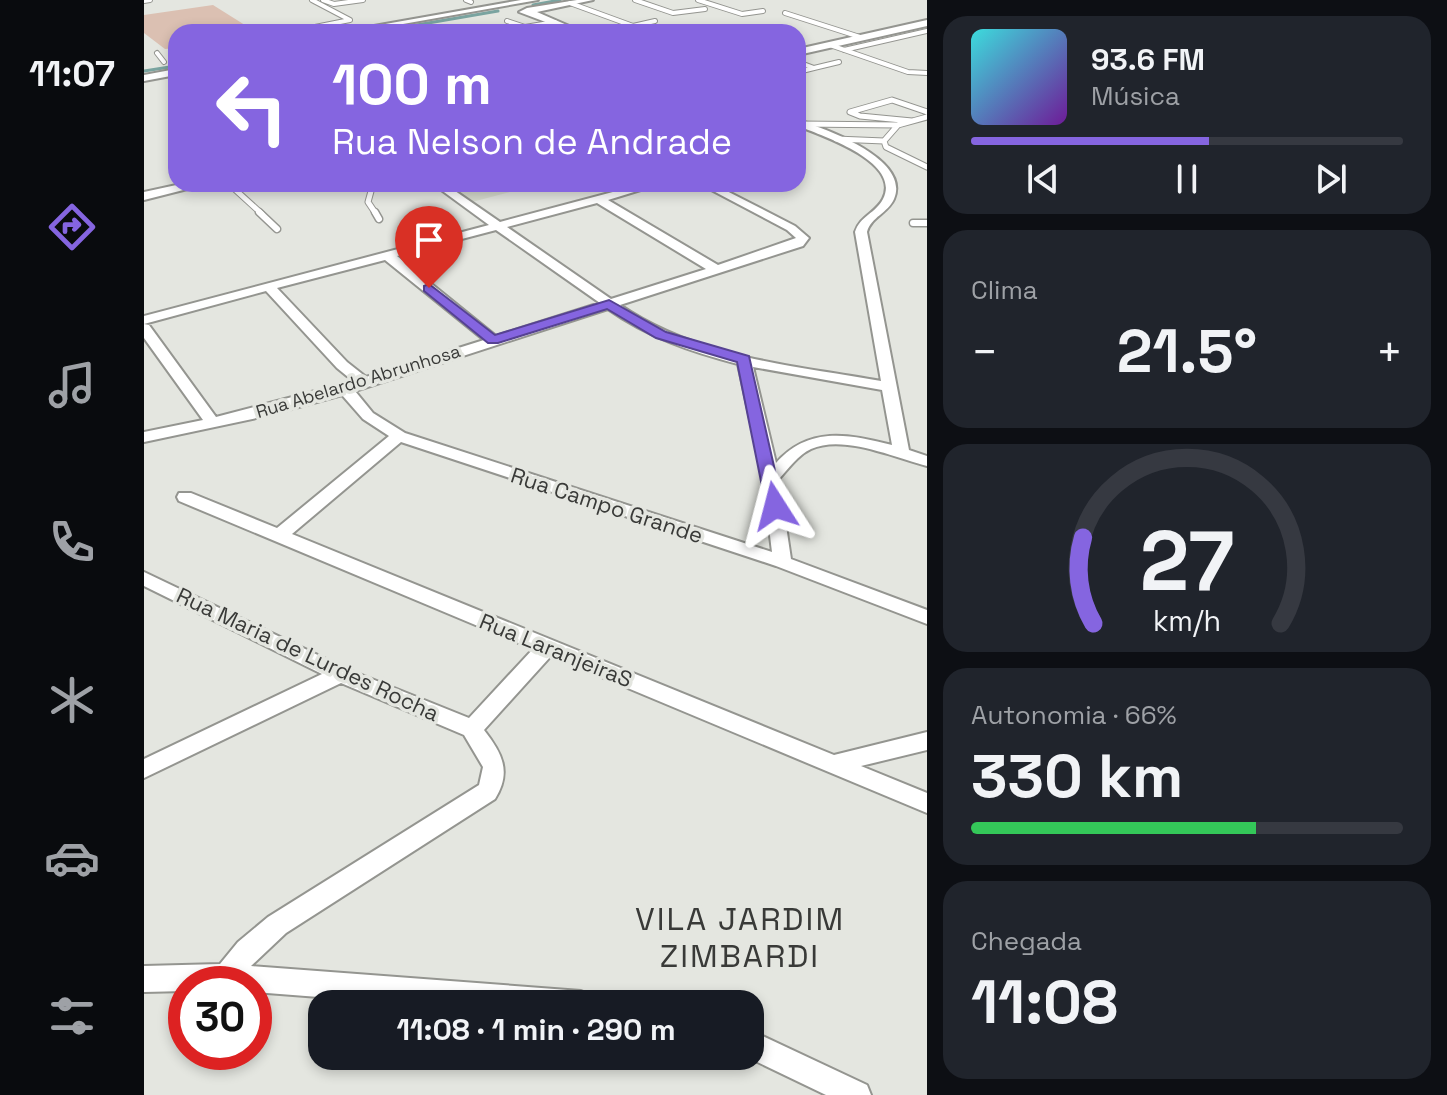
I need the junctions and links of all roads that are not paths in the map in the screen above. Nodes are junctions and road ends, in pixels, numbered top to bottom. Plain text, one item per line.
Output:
1 (150, 0) edge
2 (312, 0) edge
3 (323, 0) edge
4 (363, 0) edge
5 (502, 0) edge
6 (534, 0) edge
7 (589, 0) edge
8 (635, 0) edge
9 (698, 0) edge
10 (144, 1) edge
11 (570, 3) junction
12 (512, 4) junction
13 (705, 9) dead end
14 (528, 11) junction
15 (763, 11) dead end
16 (785, 13) dead end
17 (507, 21) dead end
18 (655, 21) dead end
19 (555, 22) junction
20 (330, 24) edge
21 (392, 24) edge
22 (459, 24) edge
23 (516, 24) edge
24 (543, 24) edge
25 (560, 24) edge
26 (628, 24) edge
27 (642, 24) edge
28 (925, 27) edge
29 (868, 36) junction
30 (886, 40) junction
31 (830, 45) junction
32 (806, 50) edge
33 (844, 50) junction
34 (157, 53) dead end
35 (168, 61) edge
36 (839, 62) dead end
37 (159, 63) joint
38 (806, 65) edge
39 (814, 68) junction
40 (806, 70) edge
41 (927, 73) edge
42 (168, 74) edge
43 (144, 78) edge
44 (913, 106) junction
45 (902, 109) dead end
46 (892, 113) dead end
47 (927, 114) edge
48 (881, 116) junction
49 (912, 121) junction
50 (806, 124) edge
51 (898, 125) junction
52 (806, 127) edge
53 (836, 139) junction
54 (884, 141) junction
55 (927, 167) edge
56 (168, 191) edge
57 (238, 192) edge
58 (371, 192) edge
59 (449, 192) edge
60 (625, 192) edge
61 (720, 192) edge
62 (144, 196) edge
63 (599, 199) junction
64 (379, 219) dead end
65 (913, 223) dead end
66 (927, 223) edge
67 (495, 225) junction
68 (277, 229) dead end
69 (386, 254) junction
70 (717, 270) junction
71 (267, 285) junction
72 (609, 304) junction
73 (144, 320) edge
74 (144, 328) edge
75 (493, 340) junction
76 (744, 359) junction
77 (363, 382) junction
78 (889, 387) junction
79 (345, 389) junction
80 (212, 422) junction
81 (399, 436) junction
82 (144, 437) edge
83 (901, 452) junction
84 (927, 461) edge
85 (771, 478) junction
86 (185, 497) dead end
87 (280, 535) junction
88 (782, 562) junction
89 (144, 578) edge
90 (927, 617) edge
91 (547, 647) junction
92 (340, 674) junction
93 (472, 729) junction
94 (927, 741) edge
95 (834, 764) junction
96 (144, 769) edge
97 (927, 803) edge
98 (235, 966) edge
99 (168, 978) edge
100 (144, 979) edge
101 (272, 980) edge
102 (397, 990) edge
103 (764, 1051) edge
104 (857, 1095) edge

1 - 10 lane
2 - 20 lane
3 - 4 lane
5 - 12 street
6 - 12 street
7 - 11 street
8 - 13 lane
9 - 15 lane
11 - 14 street
11 - 26 lane
12 - 14 street
12 - 21 street
14 - 19 street
14 - 22 street
16 - 29 lane
17 - 23 lane
18 - 27 lane
19 - 24 lane
19 - 25 street
28 - 29 street
28 - 30 lane
29 - 30 lane
29 - 31 street
30 - 33 lane
31 - 32 street
31 - 33 lane
33 - 41 lane
34 - 37 lane
35 - 37 street
36 - 39 lane
38 - 39 lane
39 - 40 lane
42 - 43 street
44 - 45 lane
44 - 47 lane
44 - 48 lane
46 - 48 lane
47 - 49 lane
48 - 49 lane
49 - 51 lane
50 - 51 lane
51 - 54 lane
52 - 53 street
53 - 54 lane
53 - 78 street
54 - 55 lane
56 - 62 street
57 - 68 lane
58 - 64 lane
59 - 67 street
60 - 63 street
61 - 70 street, Rua Abelardo Abrunhosa
63 - 67 street
63 - 70 street
65 - 66 lane
67 - 69 street
67 - 72 street
69 - 71 street
69 - 75 street
70 - 72 street, Rua Abelardo Abrunhosa
71 - 73 street
71 - 77 street
72 - 75 street, Rua Abelardo Abrunhosa
72 - 76 street
74 - 80 street
75 - 77 street, Rua Abelardo Abrunhosa
76 - 78 street
76 - 85 street
77 - 79 street, Rua Abelardo Abrunhosa
78 - 83 street
79 - 80 street, Rua Abelardo Abrunhosa
79 - 81 street, Rua Campo Grande
80 - 82 street, Rua Abelardo Abrunhosa
81 - 87 street
81 - 88 street, Rua Campo Grande
83 - 84 street
83 - 85 street
85 - 88 street
86 - 87 street, Rua LaranjeiraS
87 - 91 street, Rua LaranjeiraS
88 - 90 street, Rua Campo Grande
89 - 92 street, Rua Maria de Lurdes Rocha
91 - 93 street
91 - 95 street, Rua LaranjeiraS
92 - 93 street, Rua Maria de Lurdes Rocha
92 - 96 street
93 - 98 street
94 - 95 street
95 - 97 street, Rua LaranjeiraS
99 - 100 street
101 - 102 street
103 - 104 street

